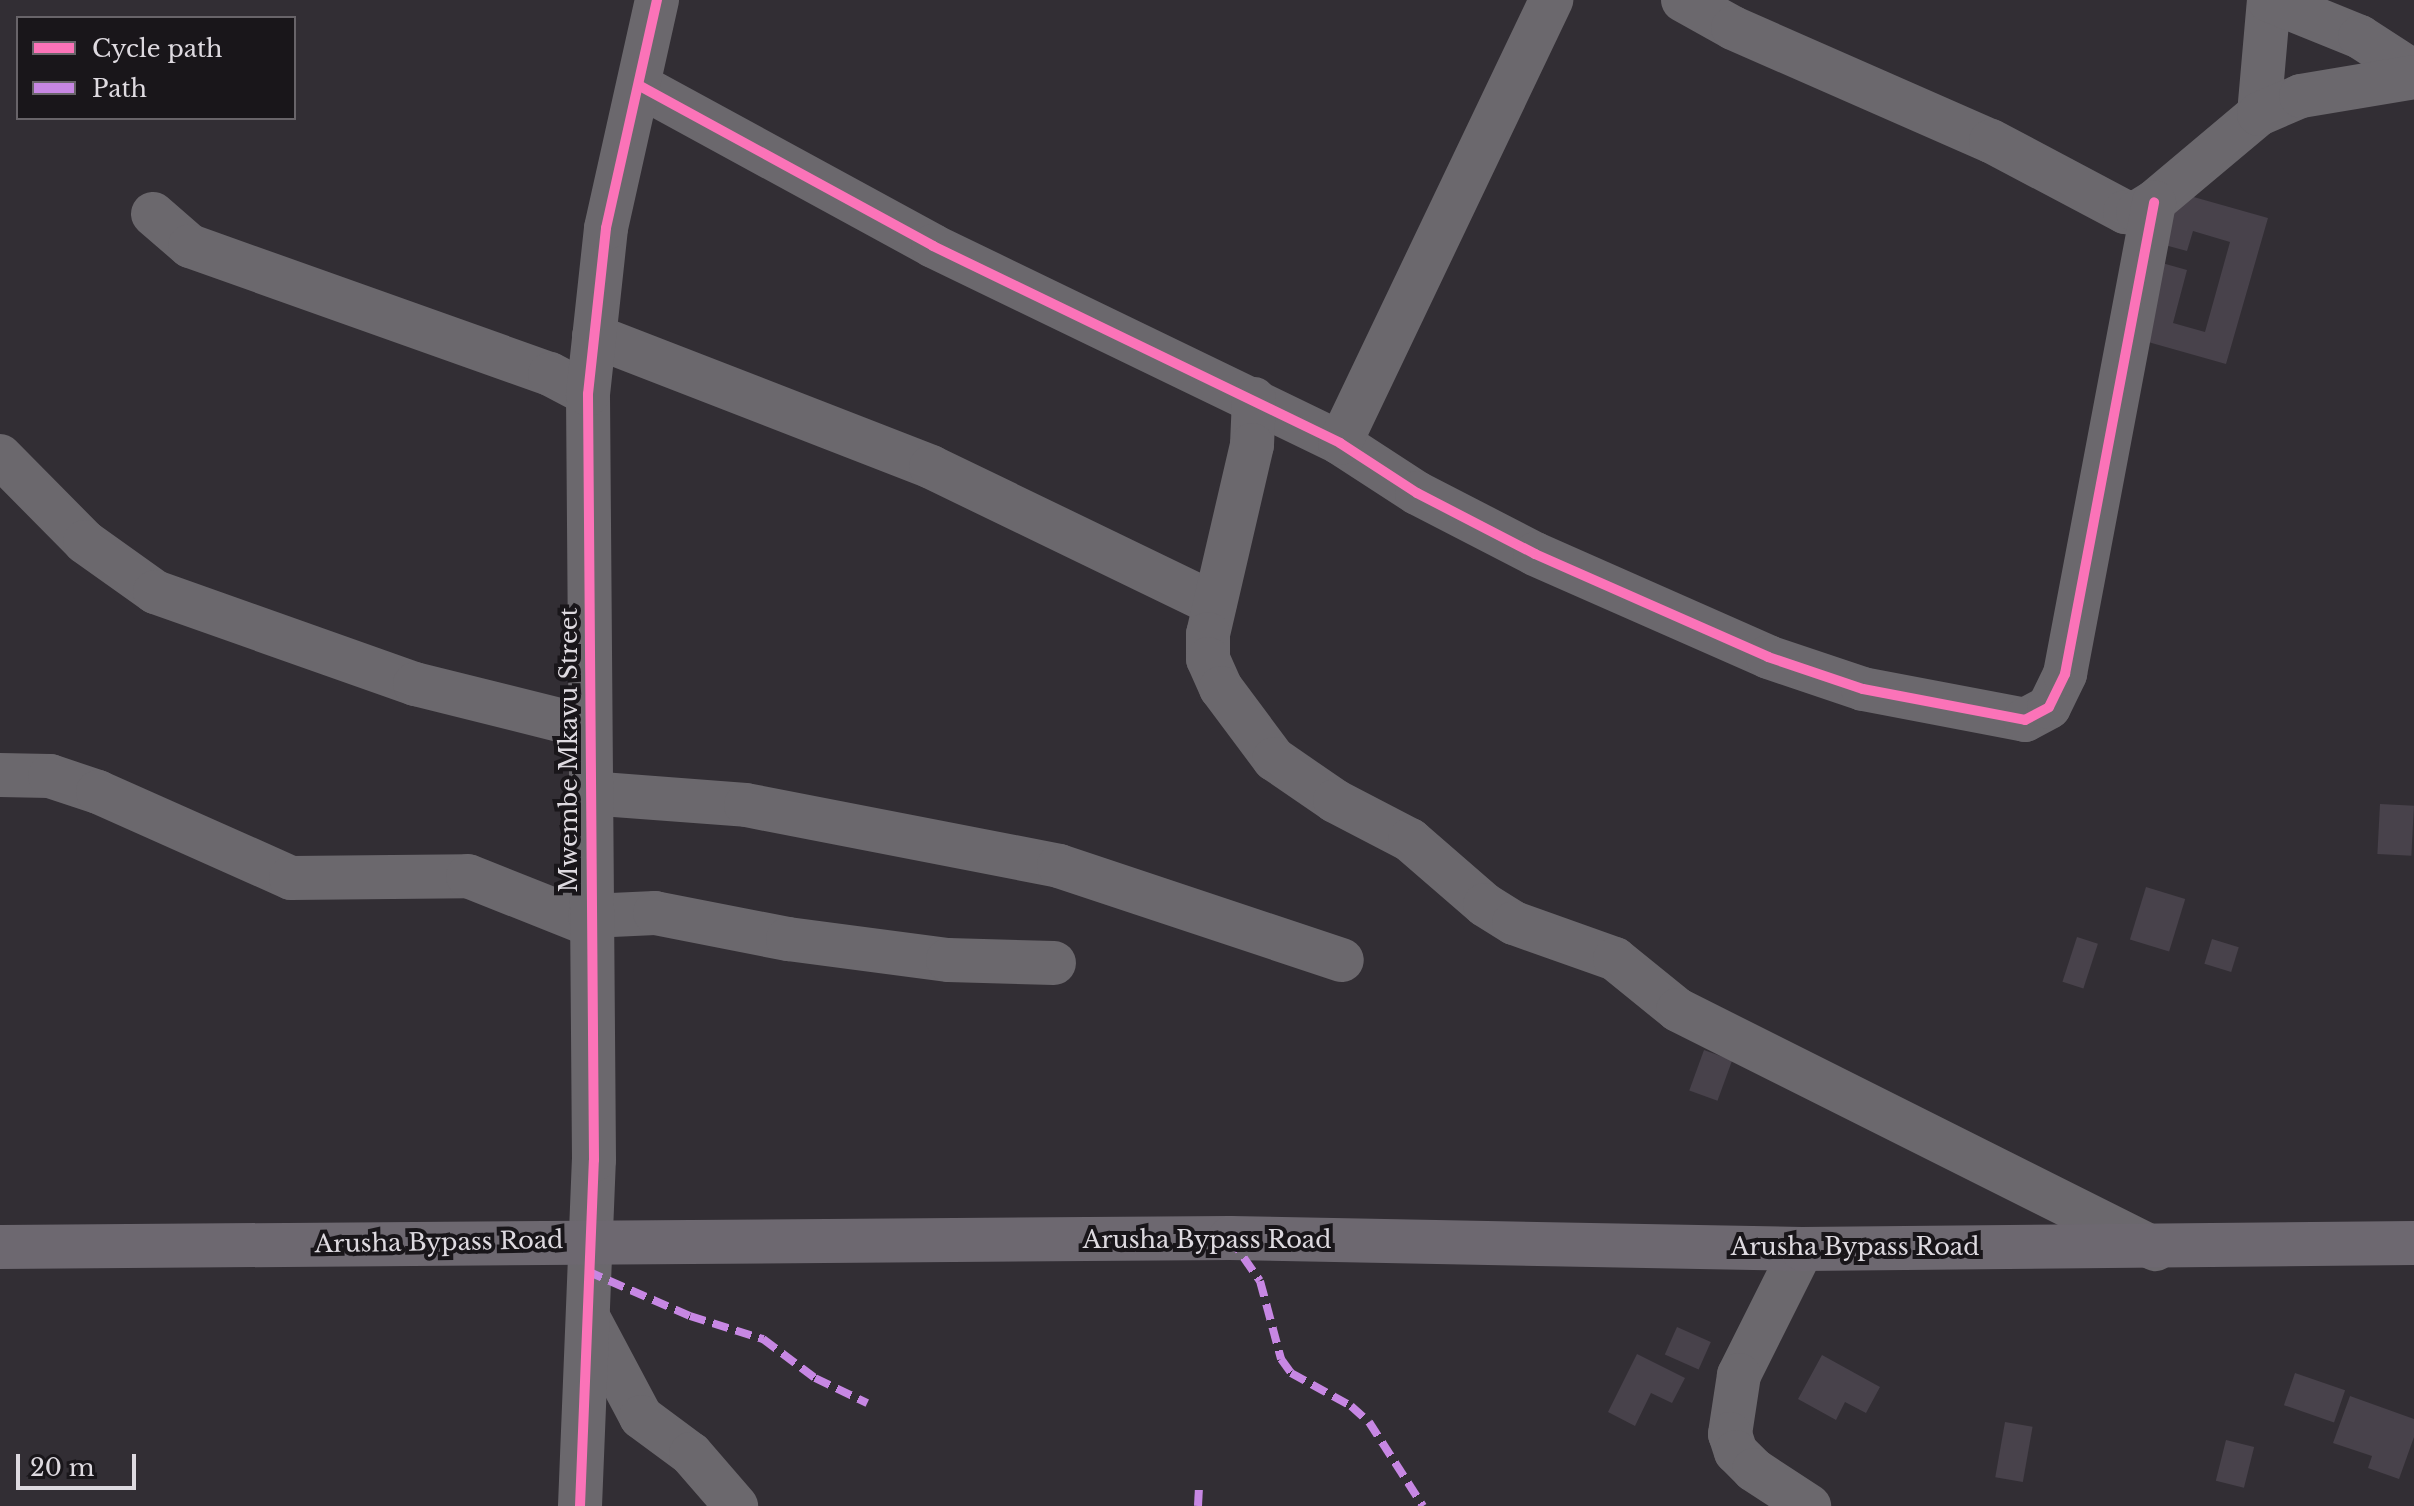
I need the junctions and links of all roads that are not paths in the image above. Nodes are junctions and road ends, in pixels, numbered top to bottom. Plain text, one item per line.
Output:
1 (657, 0) edge
2 (1551, 0) edge
3 (1683, 0) edge
4 (2414, 74) edge
5 (640, 86) junction
6 (2259, 114) junction
7 (2154, 202) junction
8 (153, 214) dead end
9 (594, 336) junction
10 (588, 394) junction
11 (1254, 399) junction
12 (1340, 443) junction
13 (0, 456) edge
14 (1215, 604) junction
15 (588, 727) junction
16 (0, 775) edge
17 (588, 793) junction
18 (590, 921) junction
19 (1342, 960) dead end
20 (1054, 963) dead end
21 (589, 1240) junction
22 (2414, 1243) edge
23 (0, 1247) edge
24 (1802, 1249) junction
25 (2155, 1249) junction
26 (586, 1313) junction
27 (580, 1506) edge
28 (736, 1506) edge
29 (1809, 1506) edge

1 - 5 street, Mwembe Mkavu Street
2 - 12 street
3 - 7 street
4 - 6 street
4 - 6 street
5 - 9 street, Mwembe Mkavu Street
5 - 11 street
6 - 7 street
7 - 12 street
8 - 10 street
9 - 10 street, Mwembe Mkavu Street
9 - 14 street
10 - 15 street, Mwembe Mkavu Street
11 - 12 street
11 - 14 street
13 - 15 street
14 - 25 street
15 - 17 street, Mwembe Mkavu Street
16 - 18 street
17 - 18 street, Mwembe Mkavu Street
17 - 19 street
18 - 20 street
18 - 21 street, Mwembe Mkavu Street
21 - 23 main road, Arusha Bypass Road
21 - 24 main road, Arusha Bypass Road
21 - 26 street, Mwembe Mkavu Street
22 - 25 main road, Arusha Bypass Road
24 - 25 main road, Arusha Bypass Road
24 - 29 street
26 - 27 street, Mwembe Mkavu Street
26 - 28 street

